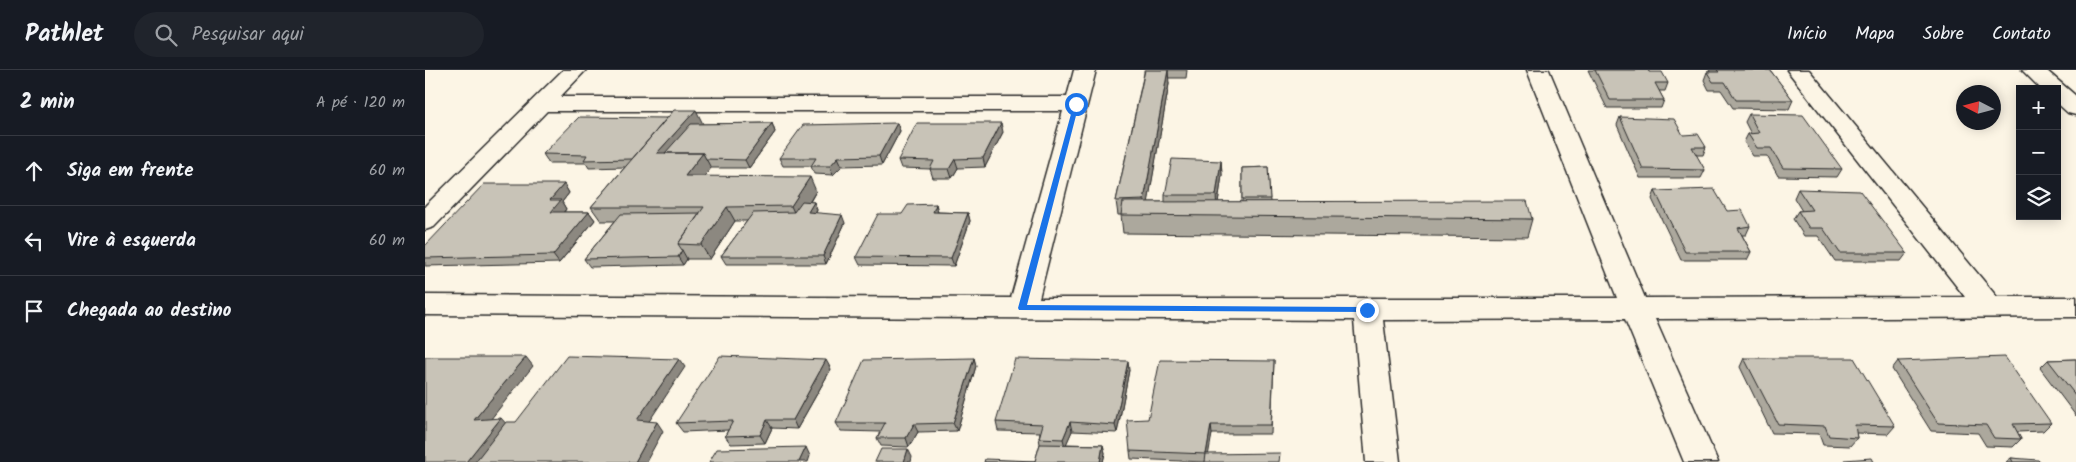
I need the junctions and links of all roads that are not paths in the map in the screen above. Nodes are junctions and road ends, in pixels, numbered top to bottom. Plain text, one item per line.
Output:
1 (575, 70) edge
2 (1085, 70) edge
3 (1538, 70) edge
4 (1798, 70) edge
5 (2033, 70) edge
6 (2050, 85) edge
7 (2061, 95) edge
8 (542, 104) junction
9 (1076, 104) junction
10 (2076, 108) edge
11 (425, 221) edge
12 (425, 305) edge
13 (1989, 307) junction
14 (2076, 307) edge
15 (1022, 308) junction
16 (1367, 310) junction
17 (1636, 310) junction
18 (1383, 462) edge
19 (1701, 462) edge

1 - 8 street
2 - 9 street
3 - 17 street
4 - 13 street
5 - 6 street
7 - 10 street
8 - 9 street
8 - 11 street
9 - 15 street
12 - 15 street
13 - 14 street
13 - 17 street
15 - 16 street
16 - 17 street
16 - 18 street
17 - 19 street

